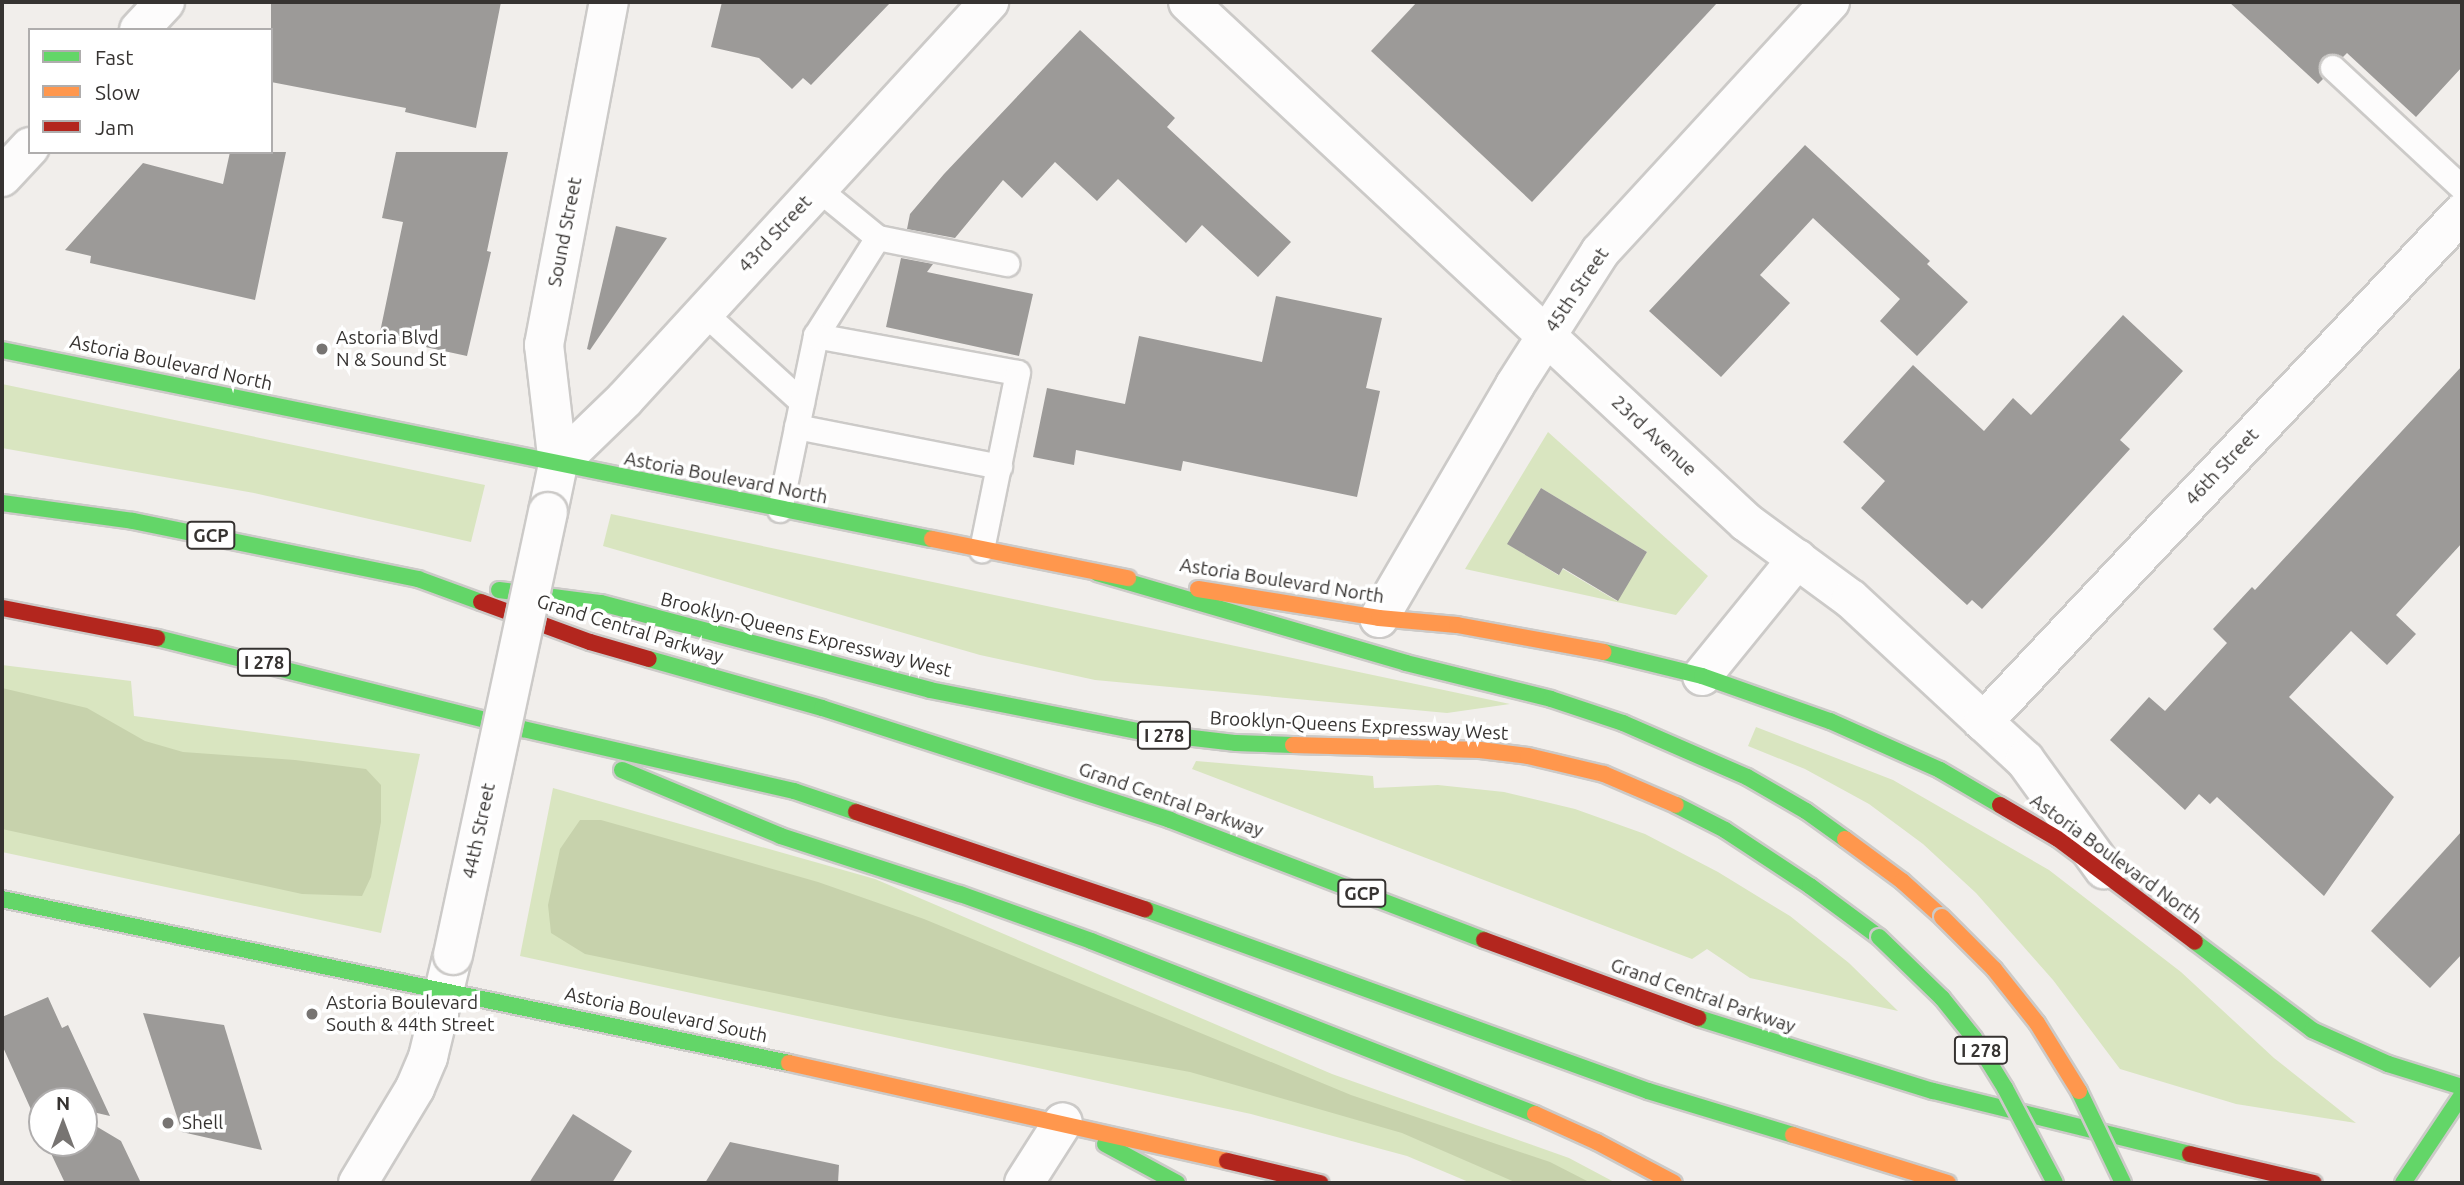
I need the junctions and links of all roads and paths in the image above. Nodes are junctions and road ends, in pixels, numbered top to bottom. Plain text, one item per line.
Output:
1 (165, 2) edge
2 (609, 2) edge
3 (989, 2) edge
4 (1188, 2) edge
5 (1830, 2) edge
6 (141, 28) edge
7 (2333, 68) dead end
8 (28, 149) edge
9 (2, 177) edge
10 (817, 188) junction
11 (2462, 188) edge
12 (2462, 213) edge
13 (878, 237) junction
14 (1007, 264) dead end
15 (703, 313) junction
16 (1546, 335) junction
17 (816, 336) junction
18 (2, 350) edge
19 (802, 402) junction
20 (797, 427) junction
21 (558, 464) junction
22 (1000, 467) junction
23 (2, 503) edge
24 (780, 510) junction
25 (982, 550) junction
26 (1797, 559) junction
27 (1097, 573) junction
28 (418, 579) junction
29 (2, 608) edge
30 (1379, 618) junction
31 (1702, 676) junction
32 (1983, 722) junction
33 (523, 729) junction
34 (2109, 876) junction
35 (2, 899) edge
36 (449, 973) junction
37 (2462, 1087) edge
38 (2462, 1095) edge
39 (1063, 1122) junction
40 (2404, 1181) edge
41 (358, 1183) edge
42 (1024, 1183) edge
43 (1177, 1183) edge
44 (1320, 1183) edge
45 (1674, 1183) edge
46 (1948, 1183) edge
47 (2055, 1183) edge
48 (2123, 1183) edge
49 (2314, 1183) edge

1 - 6 street
2 - 21 street, Sound Street
3 - 10 street, 43rd Street
4 - 16 street, 23rd Avenue
5 - 16 street, 45th Street
7 - 11 lane
8 - 9 street
10 - 13 lane
10 - 15 street, 43rd Street
12 - 32 street, 46th Street
13 - 14 lane
13 - 17 lane
15 - 19 lane
15 - 21 street, 43rd Street
16 - 26 street, 23rd Avenue
16 - 30 street, 45th Street
17 - 19 lane
17 - 22 lane
18 - 21 main road, Astoria Boulevard North
19 - 20 lane
20 - 22 lane
20 - 24 lane
21 - 24 main road, Astoria Boulevard North
21 - 36 street, 44th Street, bridge
22 - 25 lane
23 - 28 main road, Grand Central Parkway / GCP
24 - 25 main road, Astoria Boulevard North
25 - 27 main road, Astoria Boulevard North
26 - 31 street
26 - 32 street, 23rd Avenue
27 - 30 main road, Astoria Boulevard North
27 - 48 main road, bridge
28 - 47 main road, Brooklyn-Queens Expressway West / I 278, bridge
28 - 49 main road, Grand Central Parkway / GCP
29 - 33 main road, I 278
30 - 31 main road, Astoria Boulevard North
31 - 34 main road, Astoria Boulevard North
32 - 34 street, 23rd Avenue
33 - 45 main road, I 278
33 - 46 main road
34 - 37 main road, Astoria Boulevard North
35 - 36 main road, Astoria Boulevard South
36 - 39 main road, Astoria Boulevard South
36 - 41 street, 44th Street
38 - 40 main road
39 - 42 street
39 - 43 main road
39 - 44 main road, Astoria Boulevard South

